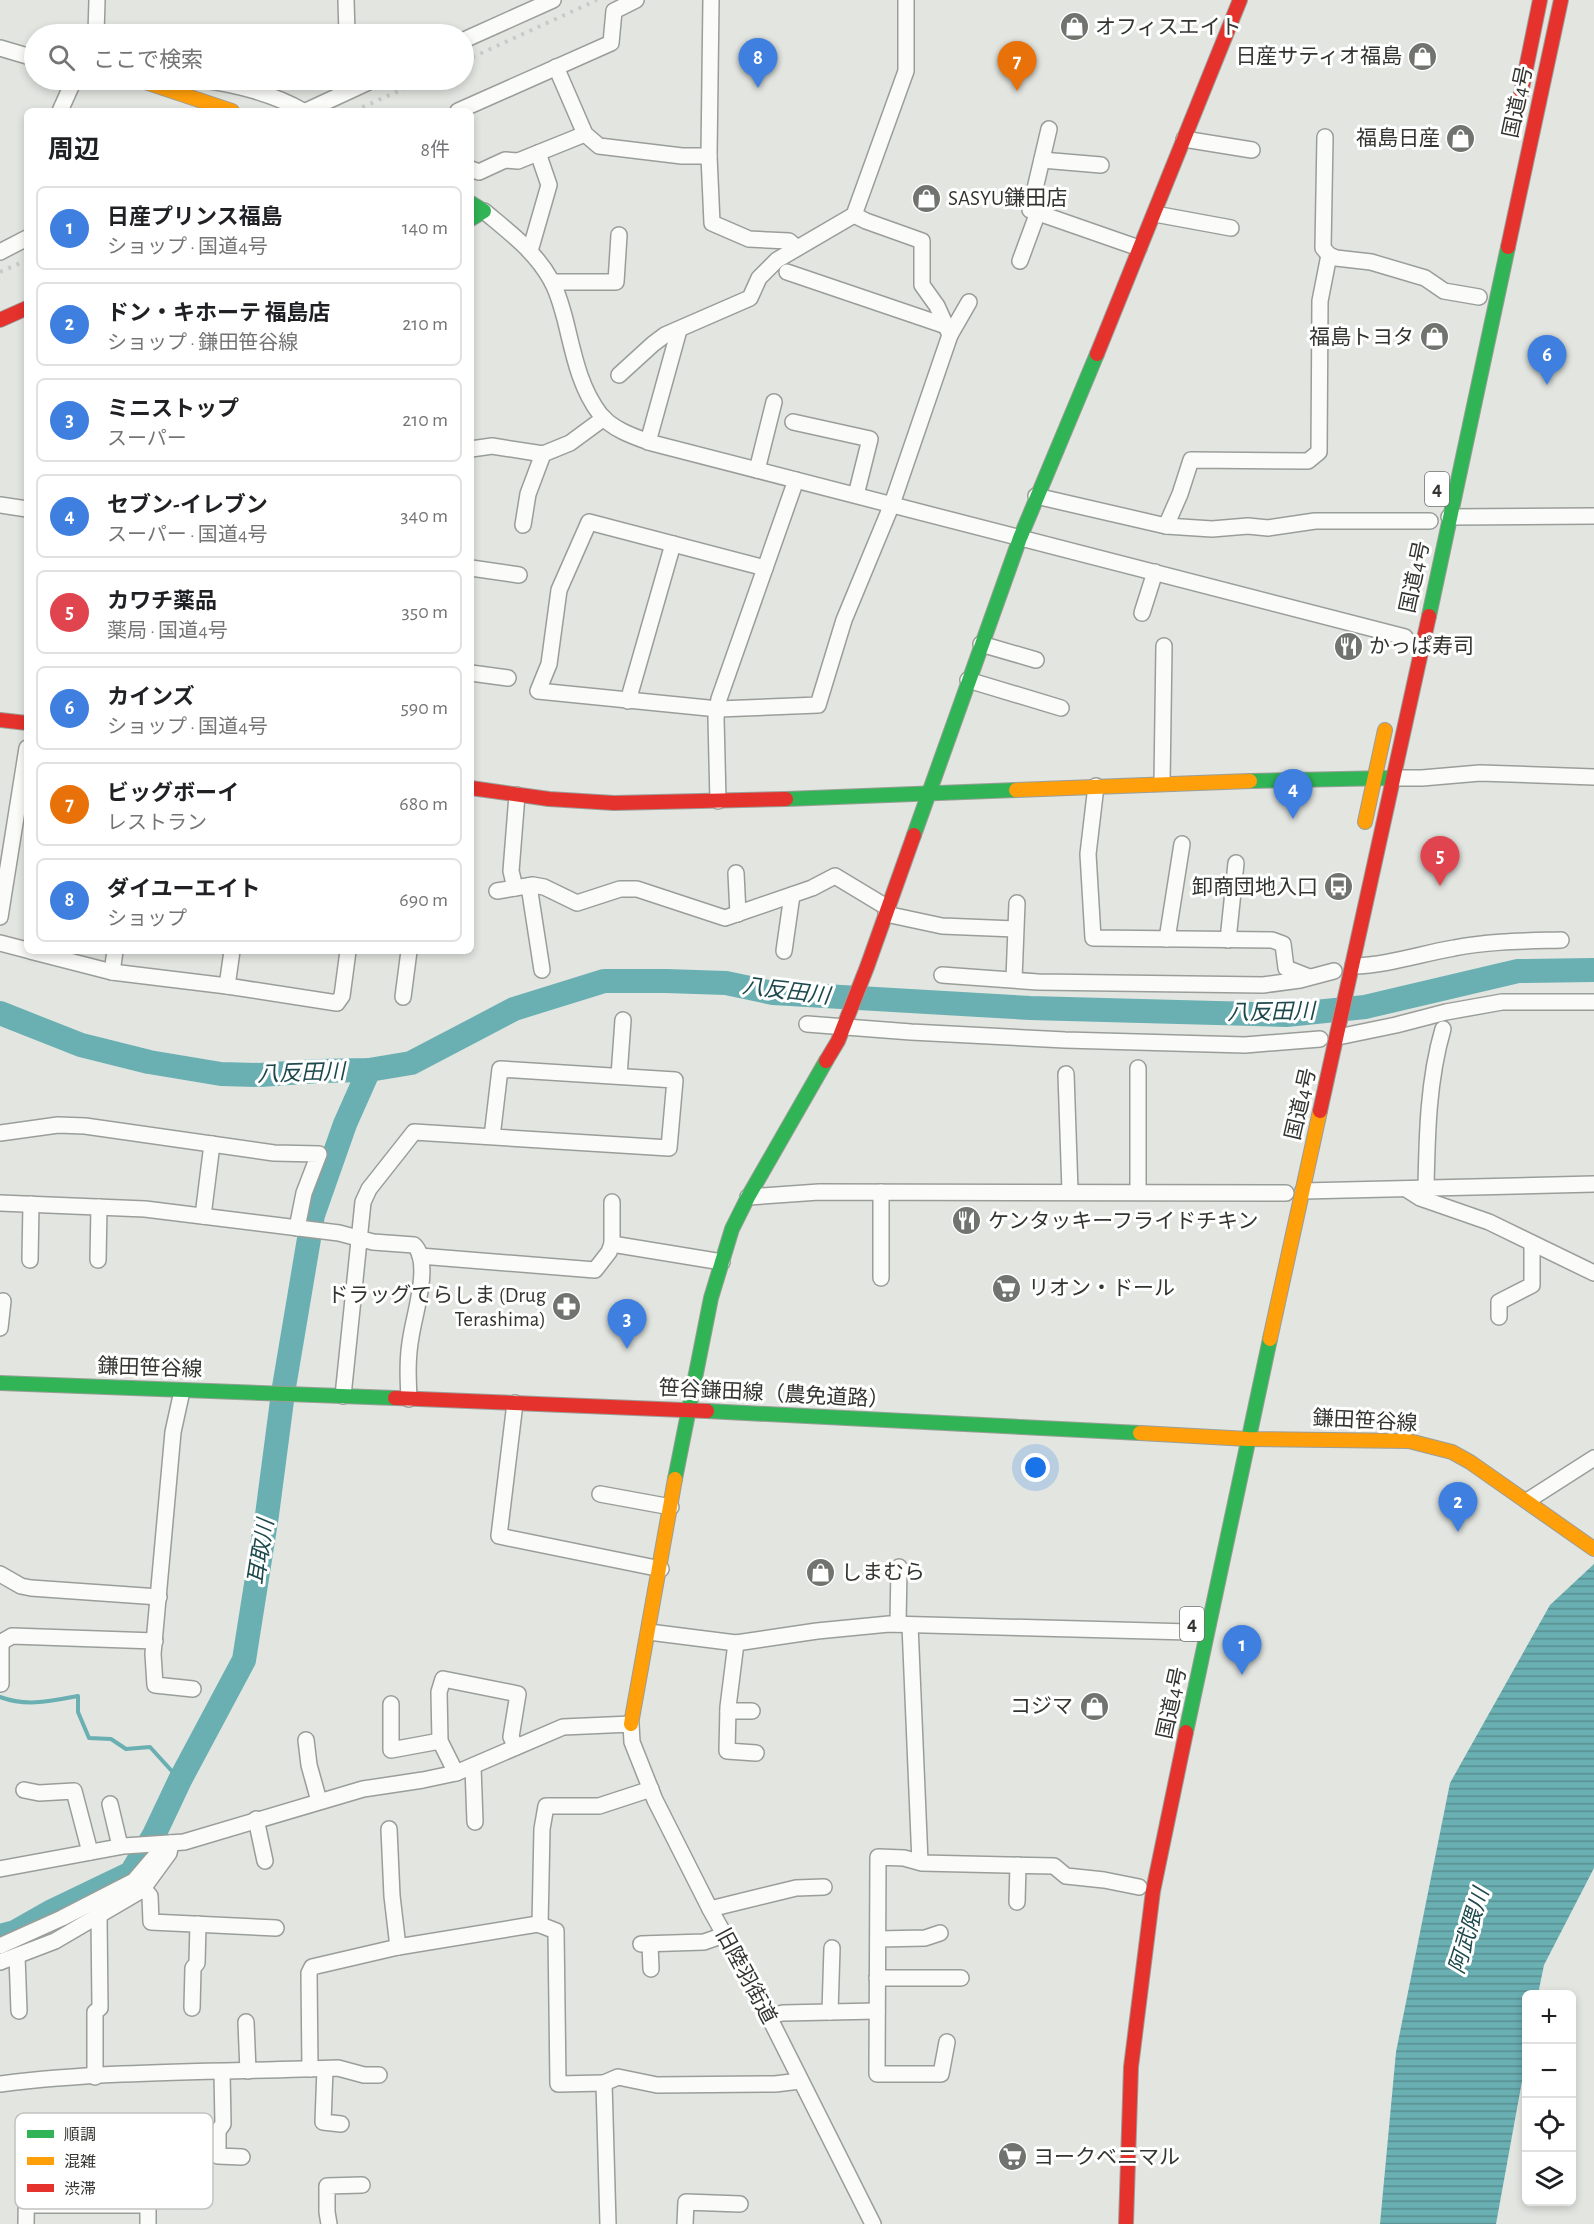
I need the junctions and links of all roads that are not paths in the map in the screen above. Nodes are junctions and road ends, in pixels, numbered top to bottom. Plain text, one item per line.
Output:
1 (97, 0) edge
2 (346, 0) edge
3 (553, 0) edge
4 (636, 0) edge
5 (711, 0) edge
6 (906, 0) edge
7 (1239, 0) edge
8 (1540, 0) edge
9 (1561, 0) edge
10 (96, 24) edge
11 (347, 24) edge
12 (474, 36) edge
13 (0, 48) edge
14 (24, 55) edge
15 (556, 67) junction
16 (70, 90) edge
17 (169, 90) edge
18 (245, 90) edge
19 (340, 90) edge
20 (61, 108) edge
21 (223, 108) edge
22 (299, 108) edge
23 (310, 108) edge
24 (465, 108) edge
25 (1516, 114) dead end
26 (1049, 129) dead end
27 (585, 134) junction
28 (1325, 137) dead end
29 (1184, 139) junction
30 (1252, 150) dead end
31 (538, 153) junction
32 (709, 156) junction
33 (1042, 160) junction
34 (1101, 165) dead end
35 (474, 170) edge
36 (475, 211) edge
37 (1038, 212) junction
38 (1155, 214) junction
39 (854, 215) junction
40 (1231, 228) dead end
41 (619, 235) dead end
42 (24, 240) edge
43 (797, 248) junction
44 (1139, 248) junction
45 (530, 251) junction
46 (0, 252) edge
47 (1329, 255) junction
48 (1020, 261) dead end
49 (787, 272) dead end
50 (552, 282) junction
51 (1480, 291) joint
52 (969, 302) dead end
53 (24, 309) edge
54 (1475, 313) dead end
55 (0, 320) edge
56 (679, 330) junction
57 (948, 331) junction
58 (619, 375) dead end
59 (774, 402) dead end
60 (604, 418) junction
61 (793, 422) dead end
62 (648, 442) junction
63 (474, 449) edge
64 (543, 454) junction
65 (757, 470) junction
66 (796, 480) junction
67 (856, 495) junction
68 (1036, 496) junction
69 (892, 504) junction
70 (0, 505) edge
71 (24, 509) edge
72 (1594, 516) edge
73 (1449, 517) junction
74 (1430, 521) dead end
75 (523, 525) dead end
76 (1166, 526) junction
77 (1020, 538) junction
78 (673, 544) junction
79 (474, 568) edge
80 (765, 568) junction
81 (1155, 573) junction
82 (519, 575) dead end
83 (1142, 613) dead end
84 (1405, 636) dead end
85 (981, 644) junction
86 (1164, 646) dead end
87 (1036, 660) dead end
88 (474, 673) edge
89 (508, 678) dead end
90 (968, 680) junction
91 (628, 701) junction
92 (1061, 708) dead end
93 (718, 709) junction
94 (1388, 713) dead end
95 (0, 720) edge
96 (24, 723) edge
97 (24, 767) edge
98 (1594, 777) edge
99 (1374, 778) junction
100 (1394, 778) junction
101 (1162, 783) junction
102 (1096, 786) junction
103 (474, 788) edge
104 (930, 792) junction
105 (517, 795) junction
106 (718, 801) junction
107 (1361, 838) dead end
108 (1182, 844) dead end
109 (1236, 863) dead end
110 (736, 873) dead end
111 (522, 887) junction
112 (497, 891) dead end
113 (792, 895) junction
114 (1017, 903) dead end
115 (887, 911) junction
116 (738, 914) junction
117 (0, 917) edge
118 (1015, 929) junction
119 (1167, 939) junction
120 (1228, 940) junction
121 (1561, 940) dead end
122 (0, 943) edge
123 (24, 950) edge
124 (784, 951) dead end
125 (41, 954) edge
126 (115, 954) edge
127 (232, 954) edge
128 (348, 954) edge
129 (409, 954) edge
130 (542, 970) dead end
131 (1352, 971) junction
132 (112, 972) junction
133 (1333, 974) dead end
134 (942, 975) dead end
135 (1309, 977) junction
136 (1014, 979) junction
137 (227, 986) junction
138 (403, 998) dead end
139 (1594, 1002) edge
140 (622, 1020) dead end
141 (807, 1024) dead end
142 (844, 1024) junction
143 (1443, 1029) dead end
144 (1338, 1033) junction
145 (1321, 1036) dead end
146 (1138, 1068) dead end
147 (1066, 1074) dead end
148 (619, 1076) junction
149 (0, 1133) edge
150 (492, 1137) junction
151 (212, 1144) junction
152 (1594, 1184) edge
153 (1426, 1188) junction
154 (1406, 1189) junction
155 (1070, 1191) junction
156 (1303, 1191) junction
157 (881, 1192) junction
158 (1138, 1192) junction
159 (1286, 1193) dead end
160 (748, 1197) junction
161 (612, 1202) dead end
162 (0, 1203) edge
163 (31, 1204) junction
164 (99, 1207) junction
165 (203, 1216) junction
166 (300, 1228) junction
167 (358, 1239) junction
168 (612, 1244) junction
169 (1532, 1244) junction
170 (420, 1256) junction
171 (30, 1260) dead end
172 (98, 1260) dead end
173 (722, 1262) junction
174 (1594, 1273) edge
175 (881, 1278) dead end
176 (3, 1301) dead end
177 (1499, 1317) dead end
178 (0, 1328) edge
179 (0, 1383) edge
180 (182, 1391) junction
181 (299, 1394) joint
182 (343, 1396) junction
183 (409, 1399) junction
184 (515, 1403) junction
185 (688, 1410) junction
186 (1248, 1439) junction
187 (1594, 1458) edge
188 (600, 1494) dead end
189 (1531, 1504) junction
190 (671, 1507) junction
191 (1594, 1549) edge
192 (899, 1567) dead end
193 (661, 1569) junction
194 (0, 1574) edge
195 (159, 1598) junction
196 (904, 1625) junction
197 (649, 1632) junction
198 (1190, 1632) dead end
199 (155, 1641) junction
200 (1, 1643) edge
201 (736, 1643) junction
202 (1, 1684) edge
203 (193, 1689) dead end
204 (391, 1704) dead end
205 (728, 1711) junction
206 (752, 1711) dead end
207 (632, 1724) junction
208 (306, 1740) dead end
209 (440, 1741) junction
210 (516, 1747) junction
211 (756, 1753) dead end
212 (472, 1767) junction
213 (456, 1773) junction
214 (651, 1789) junction
215 (24, 1790) dead end
216 (319, 1801) junction
217 (110, 1804) dead end
218 (256, 1819) junction
219 (475, 1822) dead end
220 (389, 1829) dead end
221 (164, 1844) junction
222 (122, 1846) junction
223 (90, 1852) junction
224 (265, 1861) dead end
225 (920, 1863) junction
226 (1018, 1865) junction
227 (0, 1869) edge
228 (824, 1887) dead end
229 (1139, 1887) dead end
230 (143, 1888) junction
231 (1017, 1902) dead end
232 (710, 1909) junction
233 (99, 1917) junction
234 (198, 1924) junction
235 (540, 1925) junction
236 (276, 1928) dead end
237 (940, 1933) dead end
238 (724, 1935) junction
239 (878, 1939) junction
240 (0, 1946) edge
241 (399, 1947) junction
242 (832, 1948) dead end
243 (17, 1956) junction
244 (0, 1962) edge
245 (651, 1969) dead end
246 (877, 1978) junction
247 (961, 1978) dead end
248 (192, 2008) dead end
249 (19, 2011) dead end
250 (877, 2011) junction
251 (830, 2012) junction
252 (768, 2016) junction
253 (246, 2022) dead end
254 (947, 2042) dead end
255 (317, 2069) junction
256 (248, 2071) junction
257 (222, 2072) junction
258 (379, 2075) dead end
259 (94, 2077) junction
260 (800, 2081) junction
261 (604, 2083) junction
262 (0, 2084) edge
263 (341, 2124) dead end
264 (242, 2157) dead end
265 (362, 2185) dead end
266 (740, 2204) dead end
267 (329, 2224) edge
268 (608, 2224) edge
269 (685, 2224) edge
270 (873, 2224) edge
271 (1126, 2224) edge

1 - 10 street
2 - 11 street
3 - 12 street
4 - 15 street
5 - 32 street
6 - 39 street
7 - 29 main road
8 - 25 main road, 国道4号
9 - 73 main road, 国道4号 / 4
13 - 14 street
15 - 24 street
15 - 27 street
16 - 20 street
17 - 21 main road
18 - 22 street
19 - 23 street
26 - 33 street
27 - 31 street
27 - 32 street
28 - 47 street
29 - 30 street
29 - 38 main road
31 - 35 street
31 - 45 street
32 - 43 street
33 - 34 street
33 - 37 street
36 - 45 street
37 - 44 street
37 - 48 street
38 - 40 street
38 - 44 main road
39 - 43 street
39 - 57 street
41 - 50 street
42 - 46 street
43 - 56 street
44 - 68 main road
45 - 50 street
47 - 51 street
47 - 76 street
49 - 57 street
50 - 60 street
51 - 54 main road
52 - 57 street
53 - 55 main road
56 - 58 street
56 - 62 street
57 - 69 street
59 - 65 street
60 - 62 street
60 - 64 street
61 - 67 street
62 - 65 street
63 - 64 street
64 - 75 street
65 - 66 street
66 - 67 street
66 - 80 street
67 - 69 street
68 - 76 street
68 - 77 main road
69 - 77 street
69 - 93 street
70 - 71 street
72 - 73 street
73 - 100 main road, 国道4号 / 4
74 - 76 street
77 - 81 street
77 - 85 main road
78 - 80 street
78 - 91 street
78 - 91 street
79 - 82 street
80 - 93 street
81 - 83 street
81 - 84 street
85 - 87 street
85 - 90 main road
86 - 101 street
88 - 89 street
90 - 92 street
90 - 104 main road
91 - 93 street
93 - 106 street
94 - 99 main road
95 - 96 main road
97 - 117 street
98 - 100 street
99 - 100 main road
99 - 101 main road
99 - 107 main road
100 - 131 main road, 国道4号 / 4
101 - 102 main road
102 - 104 main road
102 - 119 street
103 - 105 main road
104 - 106 main road
104 - 115 main road
105 - 106 main road
105 - 111 street
108 - 119 street
109 - 120 street
110 - 116 street
111 - 112 street
111 - 116 street
111 - 130 street
113 - 115 street
113 - 116 street
113 - 124 street
114 - 118 street
115 - 118 street
115 - 142 main road
118 - 136 street
119 - 120 street
120 - 135 street
121 - 131 street
122 - 123 street
125 - 132 street
126 - 132 street
127 - 137 street
128 - 137 street
129 - 138 street
131 - 144 main road, 国道4号 / 4
132 - 137 street
133 - 135 street
134 - 136 street
135 - 136 street
139 - 144 street
140 - 148 street
141 - 142 street
142 - 145 street
142 - 160 main road
143 - 153 street
144 - 156 main road, 国道4号 / 4
146 - 158 street
147 - 155 street
148 - 150 street
148 - 150 street
149 - 151 street
150 - 167 street
151 - 165 street
151 - 166 street
152 - 153 street
153 - 154 street
154 - 156 street
154 - 169 street
155 - 157 street
155 - 158 street
156 - 186 main road, 国道4号 / 4
157 - 160 street
157 - 175 street
158 - 159 street
160 - 173 main road
161 - 168 street
162 - 163 street
163 - 164 street
163 - 171 street
164 - 165 street
164 - 172 street
165 - 166 street
166 - 167 street
167 - 170 street
167 - 182 street
168 - 170 street
168 - 173 street
169 - 174 street
169 - 177 street
170 - 183 street
173 - 185 main road
176 - 178 street
179 - 180 main road, 鎌田笹谷線
180 - 181 main road, 鎌田笹谷線
180 - 195 street
181 - 182 main road, 笹谷鎌田線（農免道路）
182 - 183 main road, 笹谷鎌田線（農免道路）
183 - 184 main road, 笹谷鎌田線（農免道路）
184 - 185 main road, 笹谷鎌田線（農免道路）
184 - 193 street
185 - 186 main road, 笹谷鎌田線（農免道路）
185 - 190 main road
186 - 189 main road, 鎌田笹谷線
186 - 271 main road, 国道4号 / 4
187 - 189 street
188 - 190 street
189 - 191 main road, 鎌田笹谷線
190 - 193 main road
192 - 196 street
193 - 197 main road
194 - 195 street
195 - 199 street
196 - 198 street
196 - 201 street
196 - 225 street
197 - 201 street
197 - 207 main road
199 - 200 street
199 - 203 street
200 - 202 street
201 - 205 street
204 - 209 street
205 - 206 street
205 - 211 street
207 - 210 street
207 - 214 street, 旧陸羽街道
208 - 216 street
209 - 210 street
209 - 213 street
210 - 212 street
212 - 213 street
212 - 219 street
213 - 216 street
214 - 232 street, 旧陸羽街道
214 - 235 street
215 - 223 street
216 - 218 street
217 - 222 street
218 - 221 street
218 - 224 street
220 - 241 street
221 - 222 street
221 - 230 street
221 - 240 street
222 - 223 street
223 - 227 street
225 - 226 street
225 - 239 street
226 - 229 street
226 - 231 street
228 - 232 street
230 - 233 street
230 - 234 street
232 - 238 street, 旧陸羽街道
233 - 243 street
233 - 259 street
234 - 236 street
234 - 248 street
235 - 241 street
235 - 261 street
237 - 239 street
238 - 245 street
238 - 252 street, 旧陸羽街道
239 - 246 street
241 - 255 street
242 - 251 street
243 - 244 street
243 - 249 street
246 - 247 street
246 - 250 street
250 - 251 street
250 - 254 street
251 - 252 street
252 - 260 street, 旧陸羽街道
253 - 256 street
255 - 256 street
255 - 258 street
255 - 263 street
256 - 257 street
257 - 259 street
257 - 264 street
259 - 262 street
260 - 261 street
260 - 270 street, 旧陸羽街道
261 - 268 street
265 - 267 street
266 - 269 street

